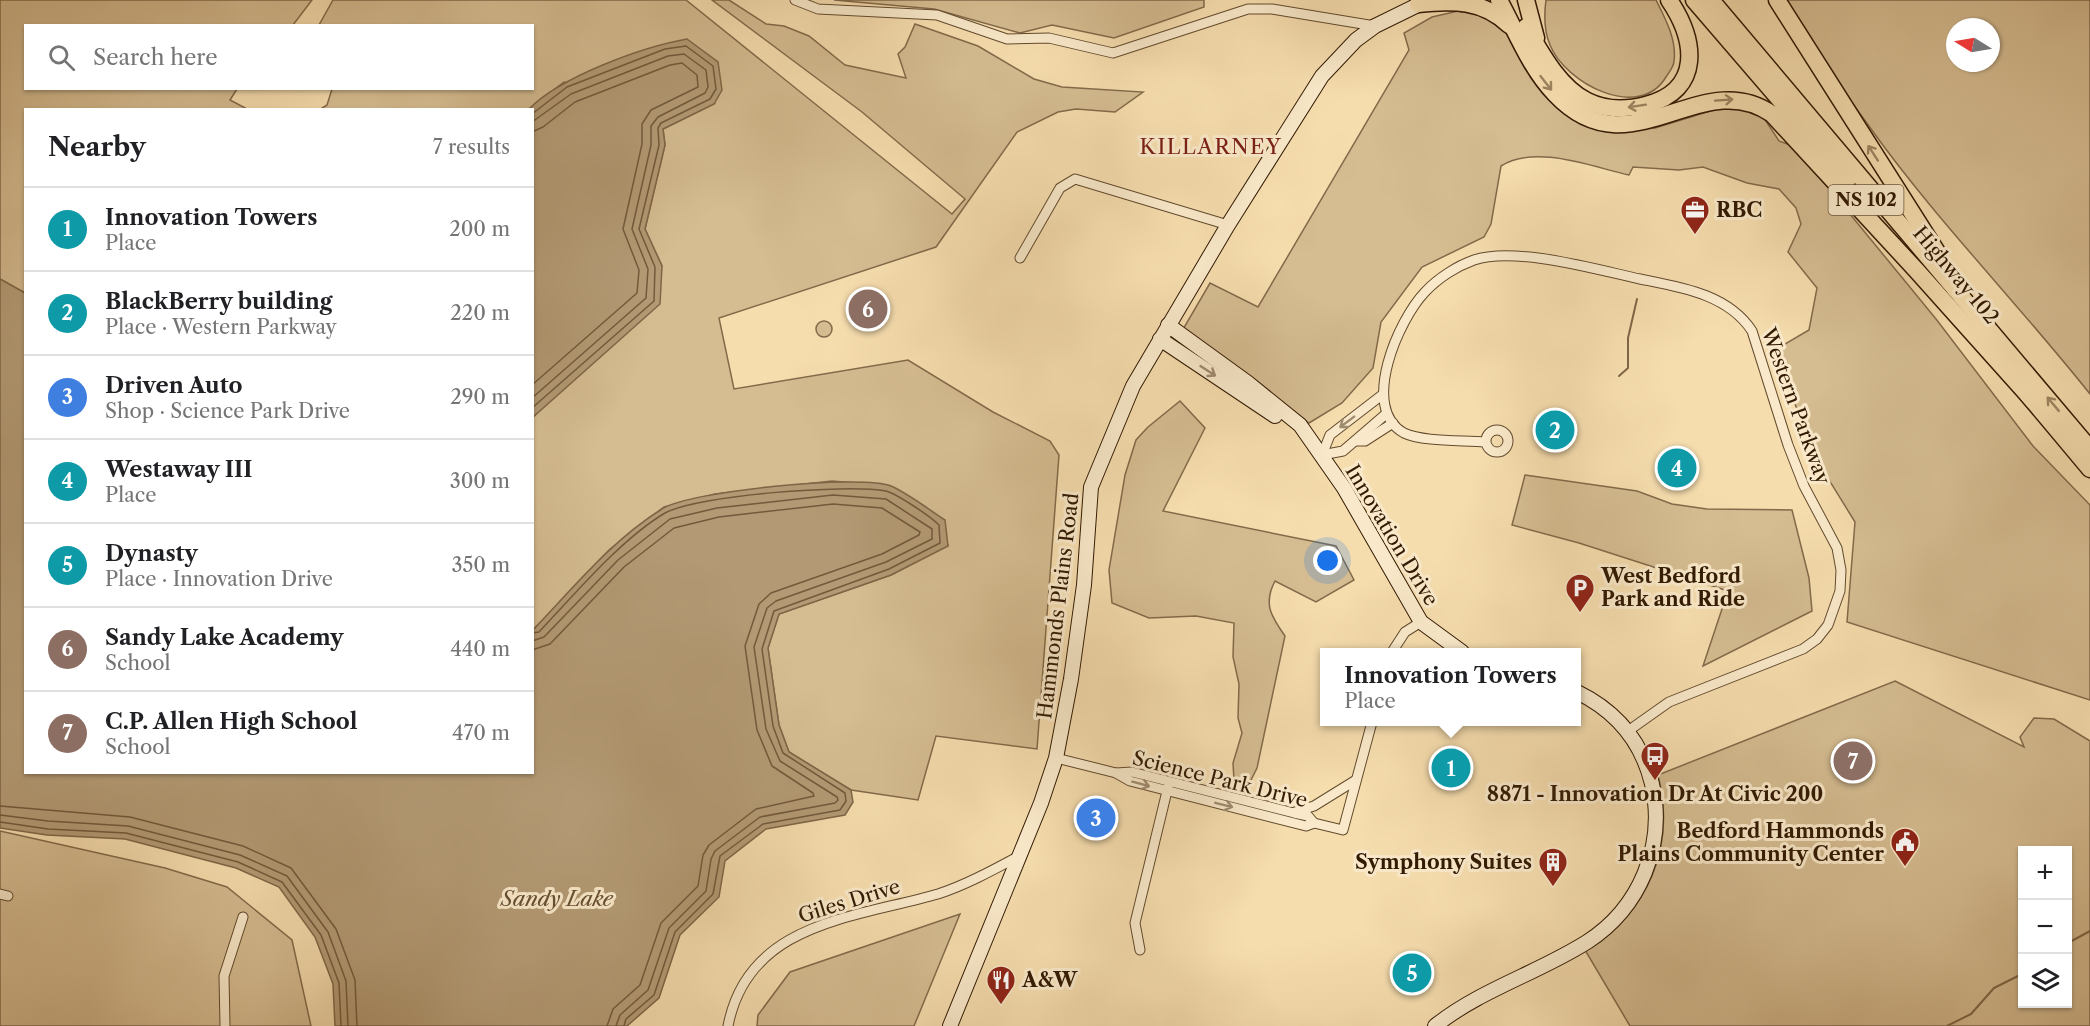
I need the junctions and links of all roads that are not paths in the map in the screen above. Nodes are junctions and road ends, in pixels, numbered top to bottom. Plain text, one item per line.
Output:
1 (795, 0) edge
2 (1498, 0) edge
3 (1510, 0) edge
4 (1526, 0) edge
5 (1669, 0) edge
6 (1694, 0) edge
7 (1711, 0) edge
8 (1777, 0) edge
9 (1423, 2) edge
10 (1375, 26) junction
11 (1517, 33) junction
12 (1541, 53) junction
13 (1228, 225) junction
14 (1020, 258) dead end
15 (1973, 308) junction
16 (1168, 325) junction
17 (1160, 339) junction
18 (1382, 395) junction
19 (2035, 403) junction
20 (1386, 414) junction
21 (1393, 423) junction
22 (1357, 441) junction
23 (1485, 442) dead end
24 (2090, 449) edge
25 (1322, 455) junction
26 (2090, 469) edge
27 (1421, 622) junction
28 (1395, 648) edge
29 (1457, 648) edge
30 (1581, 694) edge
31 (1371, 726) edge
32 (1628, 731) junction
33 (1056, 758) junction
34 (1356, 780) junction
35 (1168, 786) junction
36 (1294, 813) junction
37 (1314, 823) junction
38 (1021, 855) junction
39 (243, 917) dead end
40 (1140, 950) dead end
41 (225, 1026) edge
42 (728, 1026) edge
43 (950, 1026) edge
44 (1435, 1026) edge

1 - 10 street
2 - 11 highway
3 - 12 highway
4 - 12 highway
5 -> 12 highway
6 - 19 highway, Highway 102 / NS 102
7 - 15 highway, Highway 102 / NS 102
15 -> 8 highway
9 - 10 main road, Hammonds Plains Road
9 - 11 highway
10 - 13 main road, Hammonds Plains Road
11 -> 19 highway
13 - 14 street
13 - 16 main road, Hammonds Plains Road
24 -> 15 highway, Highway 102 / NS 102
16 - 17 main road, Hammonds Plains Road
16 - 25 main road, Innovation Drive
17 -> 25 main road, Innovation Drive
17 - 33 main road, Hammonds Plains Road
18 - 20 street, Western Parkway
18 -> 25 street
18 - 32 street, Western Parkway
19 - 26 highway, Highway 102 / NS 102
20 - 21 street, Western Parkway
20 - 22 street
21 - 22 street
21 - 23 street, Western Parkway
22 - 25 street
25 - 27 main road, Innovation Drive
27 - 28 street
27 - 29 main road, Innovation Drive
30 - 32 main road
31 - 34 street
32 - 44 main road
33 - 35 street, Science Park Drive
33 - 38 main road, Hammonds Plains Road
34 - 36 street
34 - 37 street, Science Park Drive
35 - 36 street, Science Park Drive
35 -> 37 street, Science Park Drive
35 - 40 street
36 - 37 street, Science Park Drive
38 - 42 street, Giles Drive
38 - 43 main road, Hammonds Plains Road
39 - 41 street

